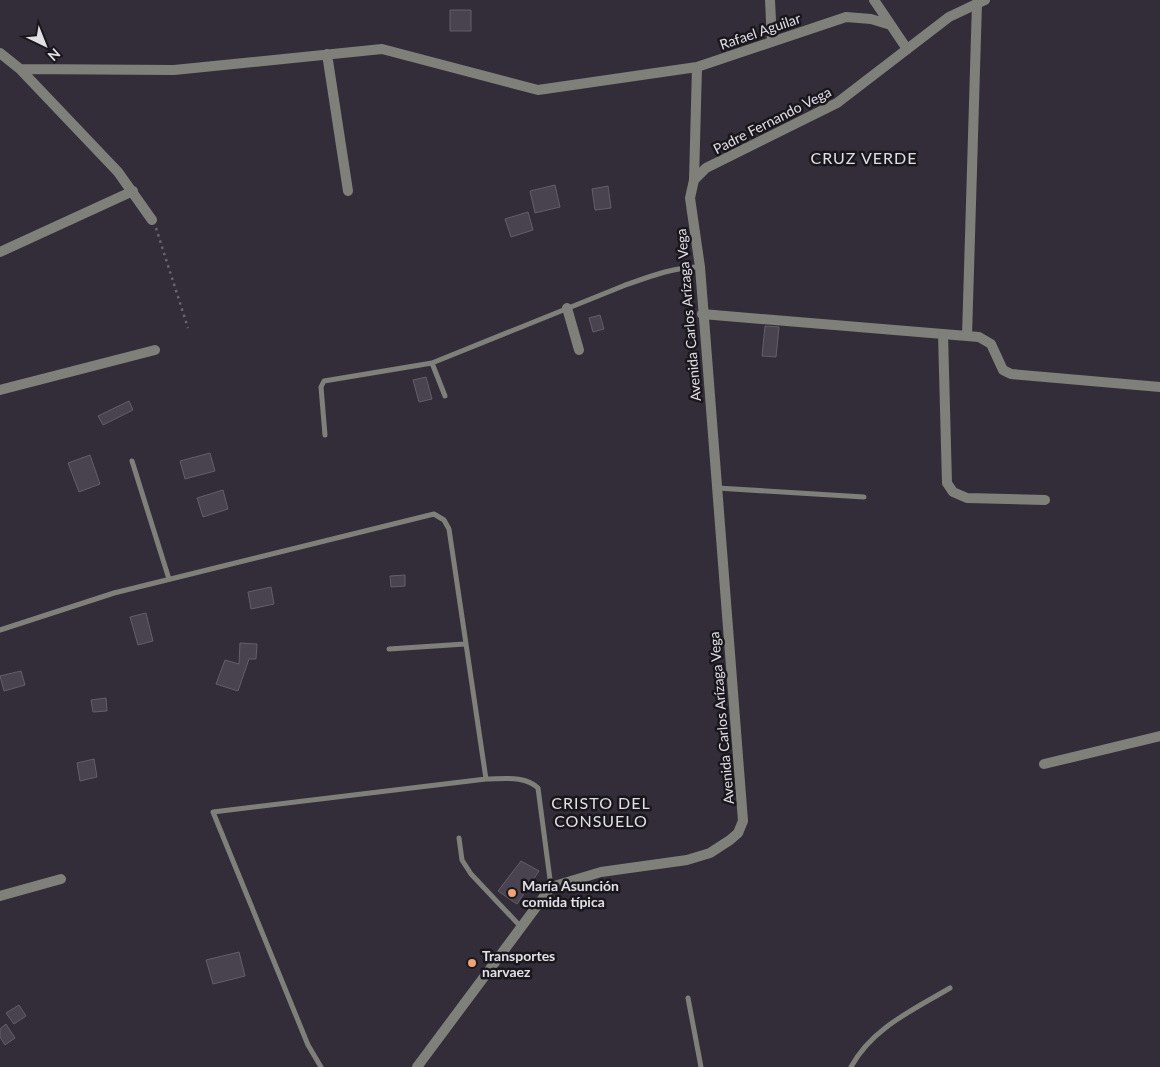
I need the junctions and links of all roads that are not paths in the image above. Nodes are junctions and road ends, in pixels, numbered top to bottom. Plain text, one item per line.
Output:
1 (770, 0) edge
2 (874, 0) edge
3 (981, 2) edge
4 (891, 25) junction
5 (772, 42) junction
6 (907, 49) junction
7 (0, 53) edge
8 (327, 54) junction
9 (697, 67) junction
10 (20, 69) junction
11 (694, 180) junction
12 (348, 191) dead end
13 (133, 192) junction
14 (152, 220) road end
15 (0, 252) edge
16 (700, 267) junction
17 (566, 308) junction
18 (702, 314) junction
19 (943, 334) junction
20 (967, 336) junction
21 (155, 350) dead end
22 (579, 350) dead end
23 (432, 363) junction
24 (1160, 387) edge
25 (0, 390) edge
26 (445, 396) dead end
27 (325, 435) dead end
28 (132, 461) dead end
29 (716, 488) junction
30 (864, 497) dead end
31 (1045, 500) dead end
32 (169, 579) junction
33 (0, 630) edge
34 (465, 644) junction
35 (389, 649) dead end
36 (1160, 736) edge
37 (1044, 764) dead end
38 (486, 779) junction
39 (459, 838) dead end
40 (61, 879) dead end
41 (551, 887) junction
42 (0, 896) edge
43 (521, 927) junction
44 (950, 988) dead end
45 (688, 998) dead end
46 (321, 1067) edge
47 (416, 1067) edge
48 (701, 1067) edge
49 (852, 1067) edge

1 - 5 street
2 - 4 street
3 - 6 street, Padre Fernando Vega
3 - 20 street
4 - 5 street, Rafael Aguilar
4 - 6 street
5 - 9 street, Rafael Aguilar
6 - 11 street, Padre Fernando Vega
7 - 10 street
8 - 9 street, Rafael Aguilar
8 - 10 street, Rafael Aguilar
8 - 12 street
9 - 11 street, Avenida Carlos Arízaga Vega
10 - 13 street
11 - 16 street, Avenida Carlos Arízaga Vega
13 - 14 street
13 - 15 street
16 - 17 lane
16 - 18 street, Avenida Carlos Arízaga Vega
17 - 22 street
17 - 23 lane
18 - 19 street
18 - 29 street, Avenida Carlos Arízaga Vega
19 - 20 street
19 - 31 street
20 - 24 street
21 - 25 street
23 - 26 lane
23 - 27 lane
28 - 32 lane
29 - 30 lane
29 - 41 street, Avenida Carlos Arízaga Vega
32 - 33 lane
32 - 34 lane
34 - 35 lane
34 - 38 lane
36 - 37 street
38 - 41 lane
38 - 46 lane
39 - 43 lane
40 - 42 street
41 - 43 street
43 - 47 street
44 - 49 lane
45 - 48 lane

